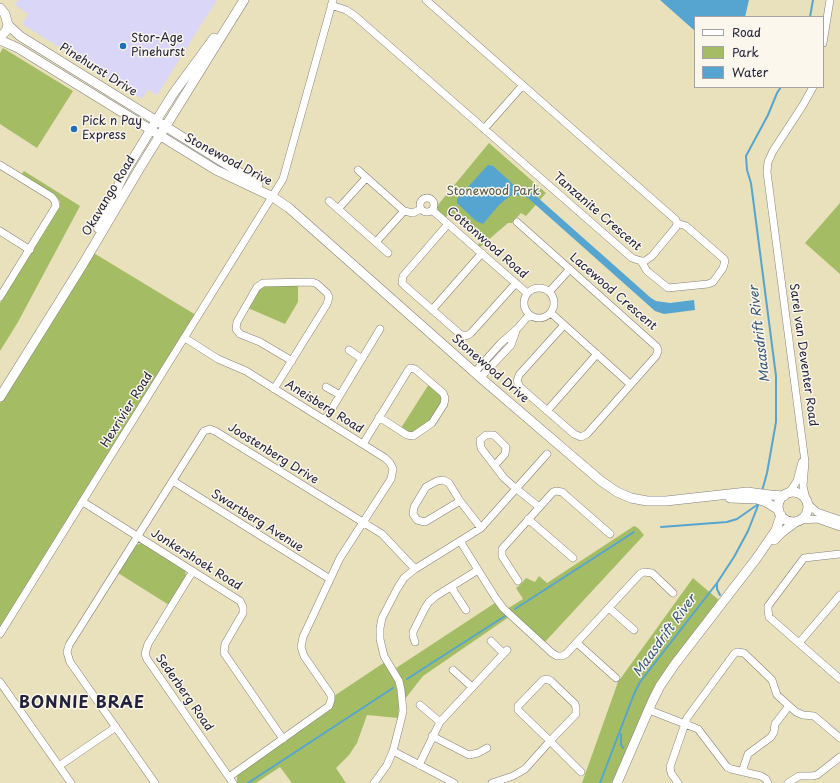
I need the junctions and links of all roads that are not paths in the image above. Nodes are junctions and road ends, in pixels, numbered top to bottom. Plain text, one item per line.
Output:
1 (426, 0) edge
2 (830, 0) edge
3 (332, 3) edge
4 (242, 4) edge
5 (0, 8) edge
6 (8, 25) junction
7 (824, 37) edge
8 (0, 39) edge
9 (523, 85) junction
10 (812, 88) edge
11 (156, 121) junction
12 (166, 127) junction
13 (484, 129) junction
14 (150, 130) junction
15 (177, 134) joint
16 (160, 136) junction
17 (171, 144) joint
18 (0, 165) edge
19 (358, 170) dead end
20 (366, 178) junction
21 (273, 197) junction
22 (329, 201) dead end
23 (421, 208) junction
24 (338, 209) junction
25 (432, 210) junction
26 (404, 211) junction
27 (517, 222) dead end
28 (677, 223) junction
29 (448, 224) junction
30 (0, 231) edge
31 (376, 242) junction
32 (30, 250) junction
33 (388, 252) dead end
34 (482, 253) junction
35 (641, 261) junction
36 (570, 269) junction
37 (516, 283) junction
38 (550, 292) junction
39 (527, 293) junction
40 (0, 296) edge
41 (432, 310) junction
42 (551, 313) junction
43 (529, 315) junction
44 (564, 324) junction
45 (380, 330) dead end
46 (185, 338) junction
47 (349, 350) dead end
48 (597, 354) junction
49 (362, 359) junction
50 (292, 361) junction
51 (478, 375) junction
52 (630, 384) junction
53 (326, 386) dead end
54 (274, 389) junction
55 (0, 390) edge
56 (340, 395) junction
57 (0, 397) edge
58 (547, 411) junction
59 (379, 418) junction
60 (325, 420) junction
61 (363, 444) junction
62 (803, 448) junction
63 (547, 454) dead end
64 (495, 465) dead end
65 (173, 481) junction
66 (516, 489) junction
67 (786, 494) junction
68 (767, 498) junction
69 (460, 501) junction
70 (807, 501) junction
71 (83, 502) junction
72 (538, 507) junction
73 (780, 513) junction
74 (528, 519) junction
75 (840, 520) edge
76 (799, 521) junction
77 (363, 523) junction
78 (840, 527) edge
79 (481, 528) junction
80 (610, 534) dead end
81 (138, 537) junction
82 (460, 541) junction
83 (840, 554) edge
84 (573, 558) dead end
85 (756, 559) junction
86 (415, 569) junction
87 (478, 570) junction
88 (193, 571) junction
89 (330, 579) junction
90 (518, 581) dead end
91 (450, 587) junction
92 (673, 593) dead end
93 (840, 595) edge
94 (609, 608) junction
95 (466, 610) dead end
96 (634, 630) dead end
97 (0, 634) edge
98 (491, 640) dead end
99 (415, 642) dead end
100 (577, 643) junction
101 (799, 643) junction
102 (453, 670) dead end
103 (616, 678) dead end
104 (840, 678) edge
105 (0, 682) edge
106 (472, 687) junction
107 (420, 705) dead end
108 (789, 706) junction
109 (648, 710) junction
110 (440, 722) junction
111 (685, 724) junction
112 (116, 727) junction
113 (432, 736) junction
114 (840, 738) edge
115 (283, 739) junction
116 (550, 741) junction
117 (487, 748) dead end
118 (393, 752) junction
119 (840, 758) edge
120 (419, 765) junction
121 (59, 766) junction
122 (581, 772) dead end
123 (742, 772) junction
124 (231, 780) edge
125 (70, 783) edge
126 (155, 783) edge
127 (374, 783) edge
128 (454, 783) edge
129 (492, 783) edge
130 (617, 783) edge
131 (678, 783) edge
132 (768, 783) edge
133 (788, 783) edge

1 - 9 street
2 - 7 street
3 - 13 street, Tanzanite Crescent
3 - 21 street, Hexrivier Road
4 - 11 street, Okavango Road
4 - 12 street, Okavango Road
5 - 6 street
6 - 8 street
6 - 11 street, Pinehurst Drive
8 - 14 street, Pinehurst Drive
9 - 13 street
9 - 28 street
10 - 62 street, Sarel van Deventer Road
11 - 12 street, Pinehurst Drive
11 - 14 street, Okavango Road
12 - 15 street, Pinehurst Drive
12 - 16 street, Okavango Road
13 - 35 street, Tanzanite Crescent
14 - 16 street, Pinehurst Drive
14 - 55 street, Okavango Road
15 - 21 street, Stonewood Drive
16 - 17 street, Pinehurst Drive
16 - 57 street, Okavango Road
17 - 21 street, Stonewood Drive
18 - 32 street
19 - 20 street
20 - 24 street
20 - 26 street
21 - 46 street, Hexrivier Road
21 - 51 street, Stonewood Drive
22 - 24 street
23 - 25 street, Cottonwood Road
23 - 25 street, Cottonwood Road
23 - 26 street
24 - 31 street
25 - 29 street, Cottonwood Road
26 - 31 street
27 - 36 street, Lacewood Crescent
28 - 35 street, Tanzanite Crescent
28 - 35 street
29 - 34 street, Cottonwood Road
29 - 41 street
30 - 32 street
31 - 33 street
32 - 40 street
34 - 37 street, Cottonwood Road
34 - 41 street
36 - 38 street
36 - 52 street, Lacewood Crescent
37 - 39 street, Cottonwood Road
37 - 41 street
38 - 39 street
38 - 42 street
39 - 43 street
42 - 43 street
42 - 44 street
43 - 51 street
44 - 48 street
44 - 58 street
45 - 49 street
46 - 54 street, Aneisberg Road
46 - 71 street, Hexrivier Road
47 - 49 street
48 - 52 street
48 - 58 street
49 - 56 street
50 - 50 street
50 - 54 street
51 - 68 street, Stonewood Drive
52 - 58 street
53 - 56 street
54 - 60 street, Aneisberg Road
56 - 60 street
59 - 59 street
59 - 61 street
60 - 61 street, Aneisberg Road
61 - 77 street, Aneisberg Road
62 - 67 street, Sarel van Deventer Road
62 - 70 street, Sarel van Deventer Road
63 - 66 street
64 - 66 street
65 - 77 street, Joostenberg Drive
65 - 81 street, Joostenberg Drive
65 - 89 street, Swartberg Avenue
66 - 72 street
66 - 79 street
67 - 68 street, Stonewood Drive
67 - 70 street
67 - 73 street
68 - 73 street, Stonewood Drive
69 - 69 street
69 - 79 street
70 - 75 street
70 - 76 street
71 - 81 street, Jonkershoek Road
71 - 97 street, Hexrivier Road
72 - 74 street
72 - 80 street
73 - 76 street
73 - 85 street
74 - 84 street
74 - 90 street
76 - 78 street
76 - 85 street
77 - 86 street
77 - 89 street
79 - 82 street
81 - 88 street, Jonkershoek Road
81 - 112 street, Joostenberg Drive
82 - 86 street
82 - 87 street
83 - 101 street
85 - 109 street
86 - 118 street
87 - 91 street
87 - 100 street
88 - 115 street, Jonkershoek Road
88 - 124 street, Sederberg Road
89 - 115 street
91 - 95 street
91 - 99 street
92 - 94 street
93 - 101 street
94 - 96 street
94 - 100 street
98 - 106 street
100 - 103 street
101 - 104 street
102 - 106 street
105 - 121 street
106 - 110 street
107 - 110 street
108 - 111 street
108 - 114 street
108 - 123 street
109 - 111 street
109 - 130 street
110 - 113 street
111 - 123 street
111 - 131 street
112 - 121 street
112 - 126 street, Joostenberg Drive
113 - 117 street
113 - 120 street
115 - 124 street
116 - 116 street
116 - 122 street
116 - 129 street
118 - 120 street
118 - 127 street
119 - 133 street
120 - 128 street
121 - 125 street
123 - 132 street

